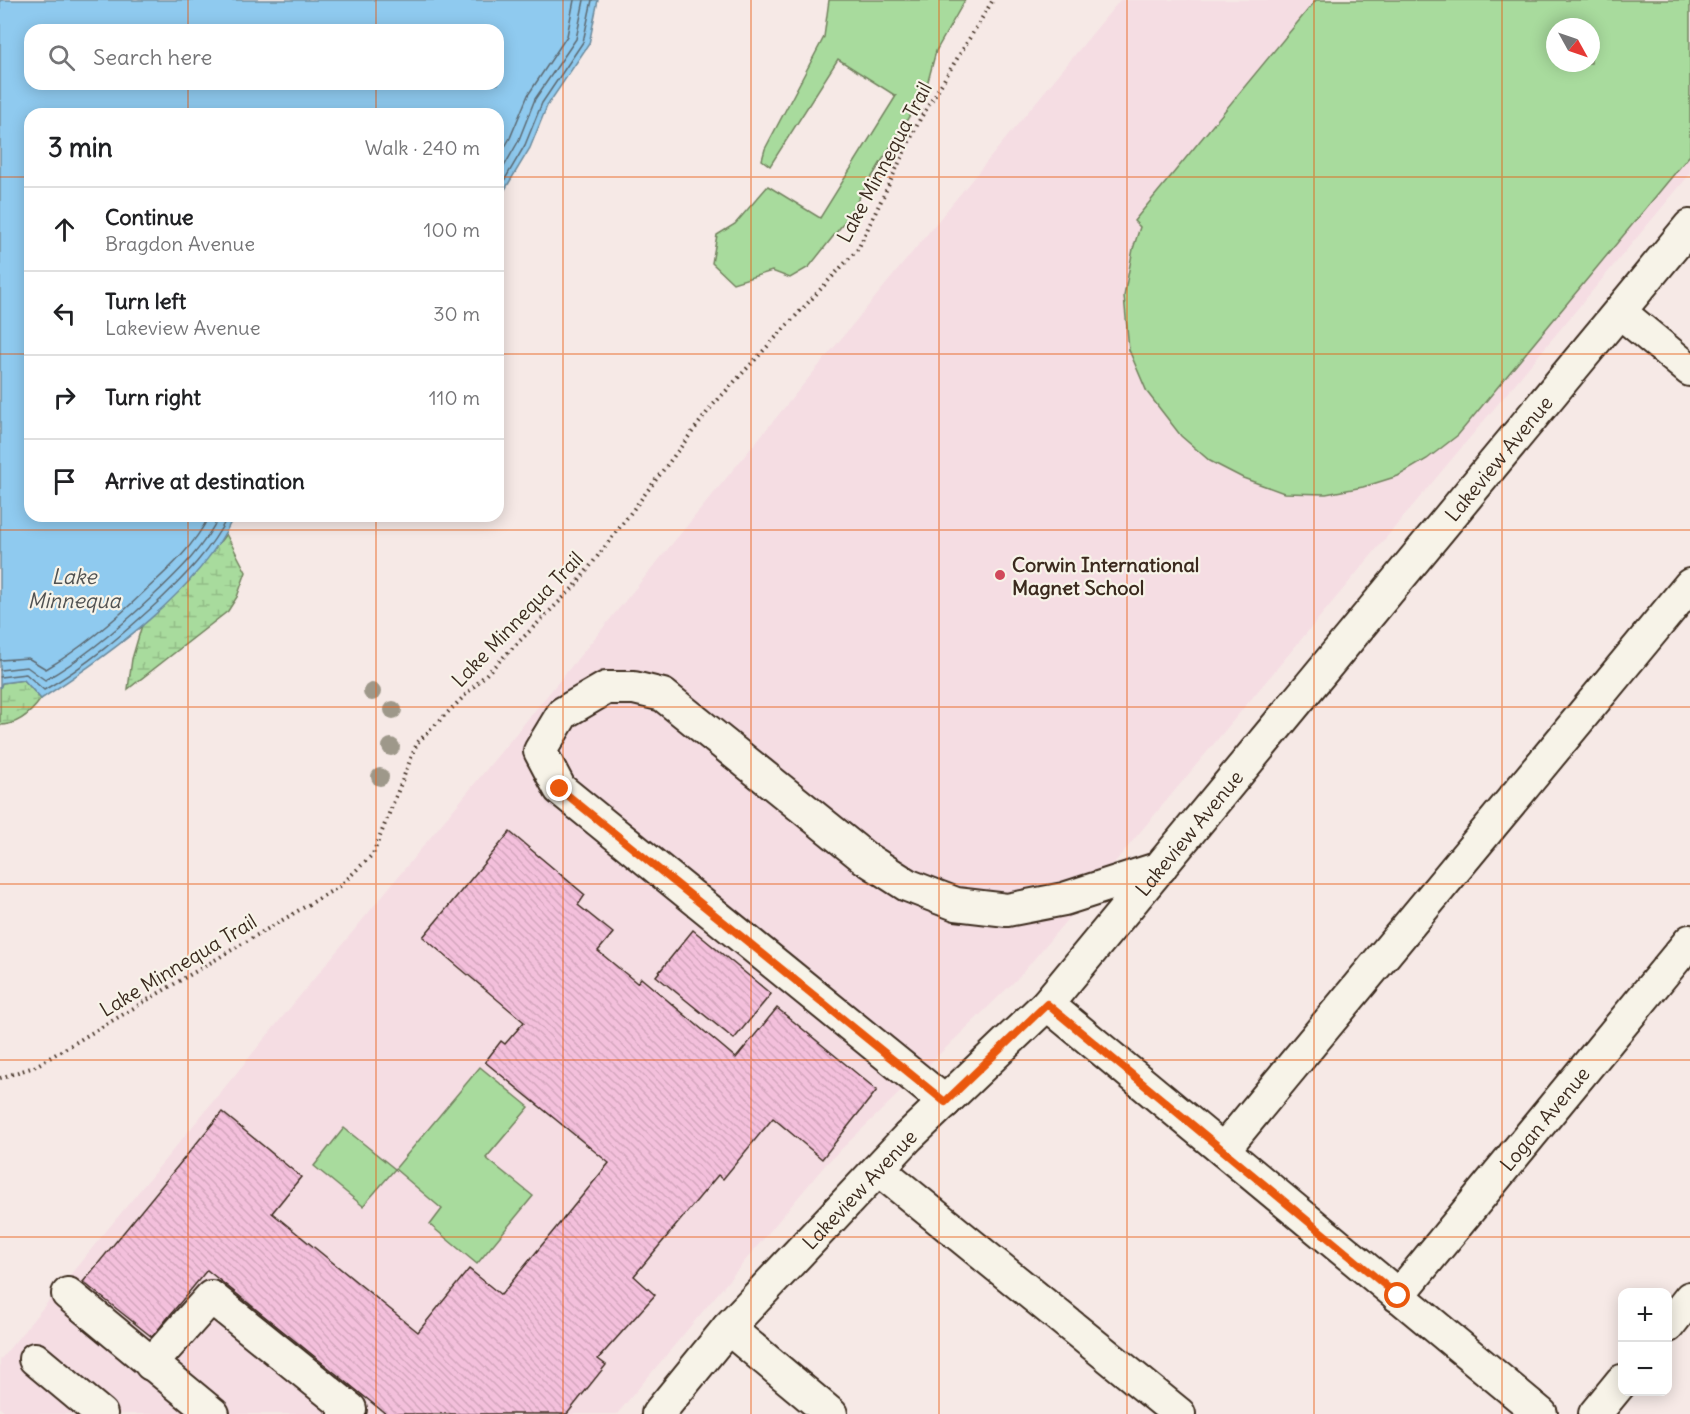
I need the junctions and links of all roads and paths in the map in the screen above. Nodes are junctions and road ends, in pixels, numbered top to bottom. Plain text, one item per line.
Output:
1 (993, 0) edge
2 (1690, 226) edge
3 (1620, 312) junction
4 (1690, 370) edge
5 (1690, 585) edge
6 (1160, 868) junction
7 (1690, 941) edge
8 (1047, 1004) junction
9 (0, 1078) edge
10 (945, 1102) junction
11 (1223, 1150) junction
12 (878, 1169) junction
13 (68, 1294) dead end
14 (1398, 1296) junction
15 (1690, 1298) edge
16 (1672, 1321) edge
17 (728, 1328) junction
18 (35, 1359) dead end
19 (151, 1364) junction
20 (1618, 1387) edge
21 (101, 1414) edge
22 (213, 1414) edge
23 (345, 1414) edge
24 (658, 1414) edge
25 (831, 1414) edge
26 (1179, 1414) edge
27 (1541, 1414) edge
28 (1595, 1414) edge

1 - 9 path, Lake Minnequa Trail
2 - 3 street, Lakeview Avenue
3 - 4 street
3 - 6 street, Lakeview Avenue
5 - 11 street
6 - 8 street, Lakeview Avenue
6 - 10 street
7 - 14 street, Logan Avenue
8 - 10 street, Lakeview Avenue
8 - 11 street
10 - 12 street, Lakeview Avenue
11 - 14 street
12 - 17 street, Lakeview Avenue
12 - 26 street
13 - 19 street
14 - 27 street
15 - 16 street
17 - 24 street, Lakeview Avenue
17 - 25 street
18 - 21 street
19 - 22 street
19 - 23 street
20 - 28 street

